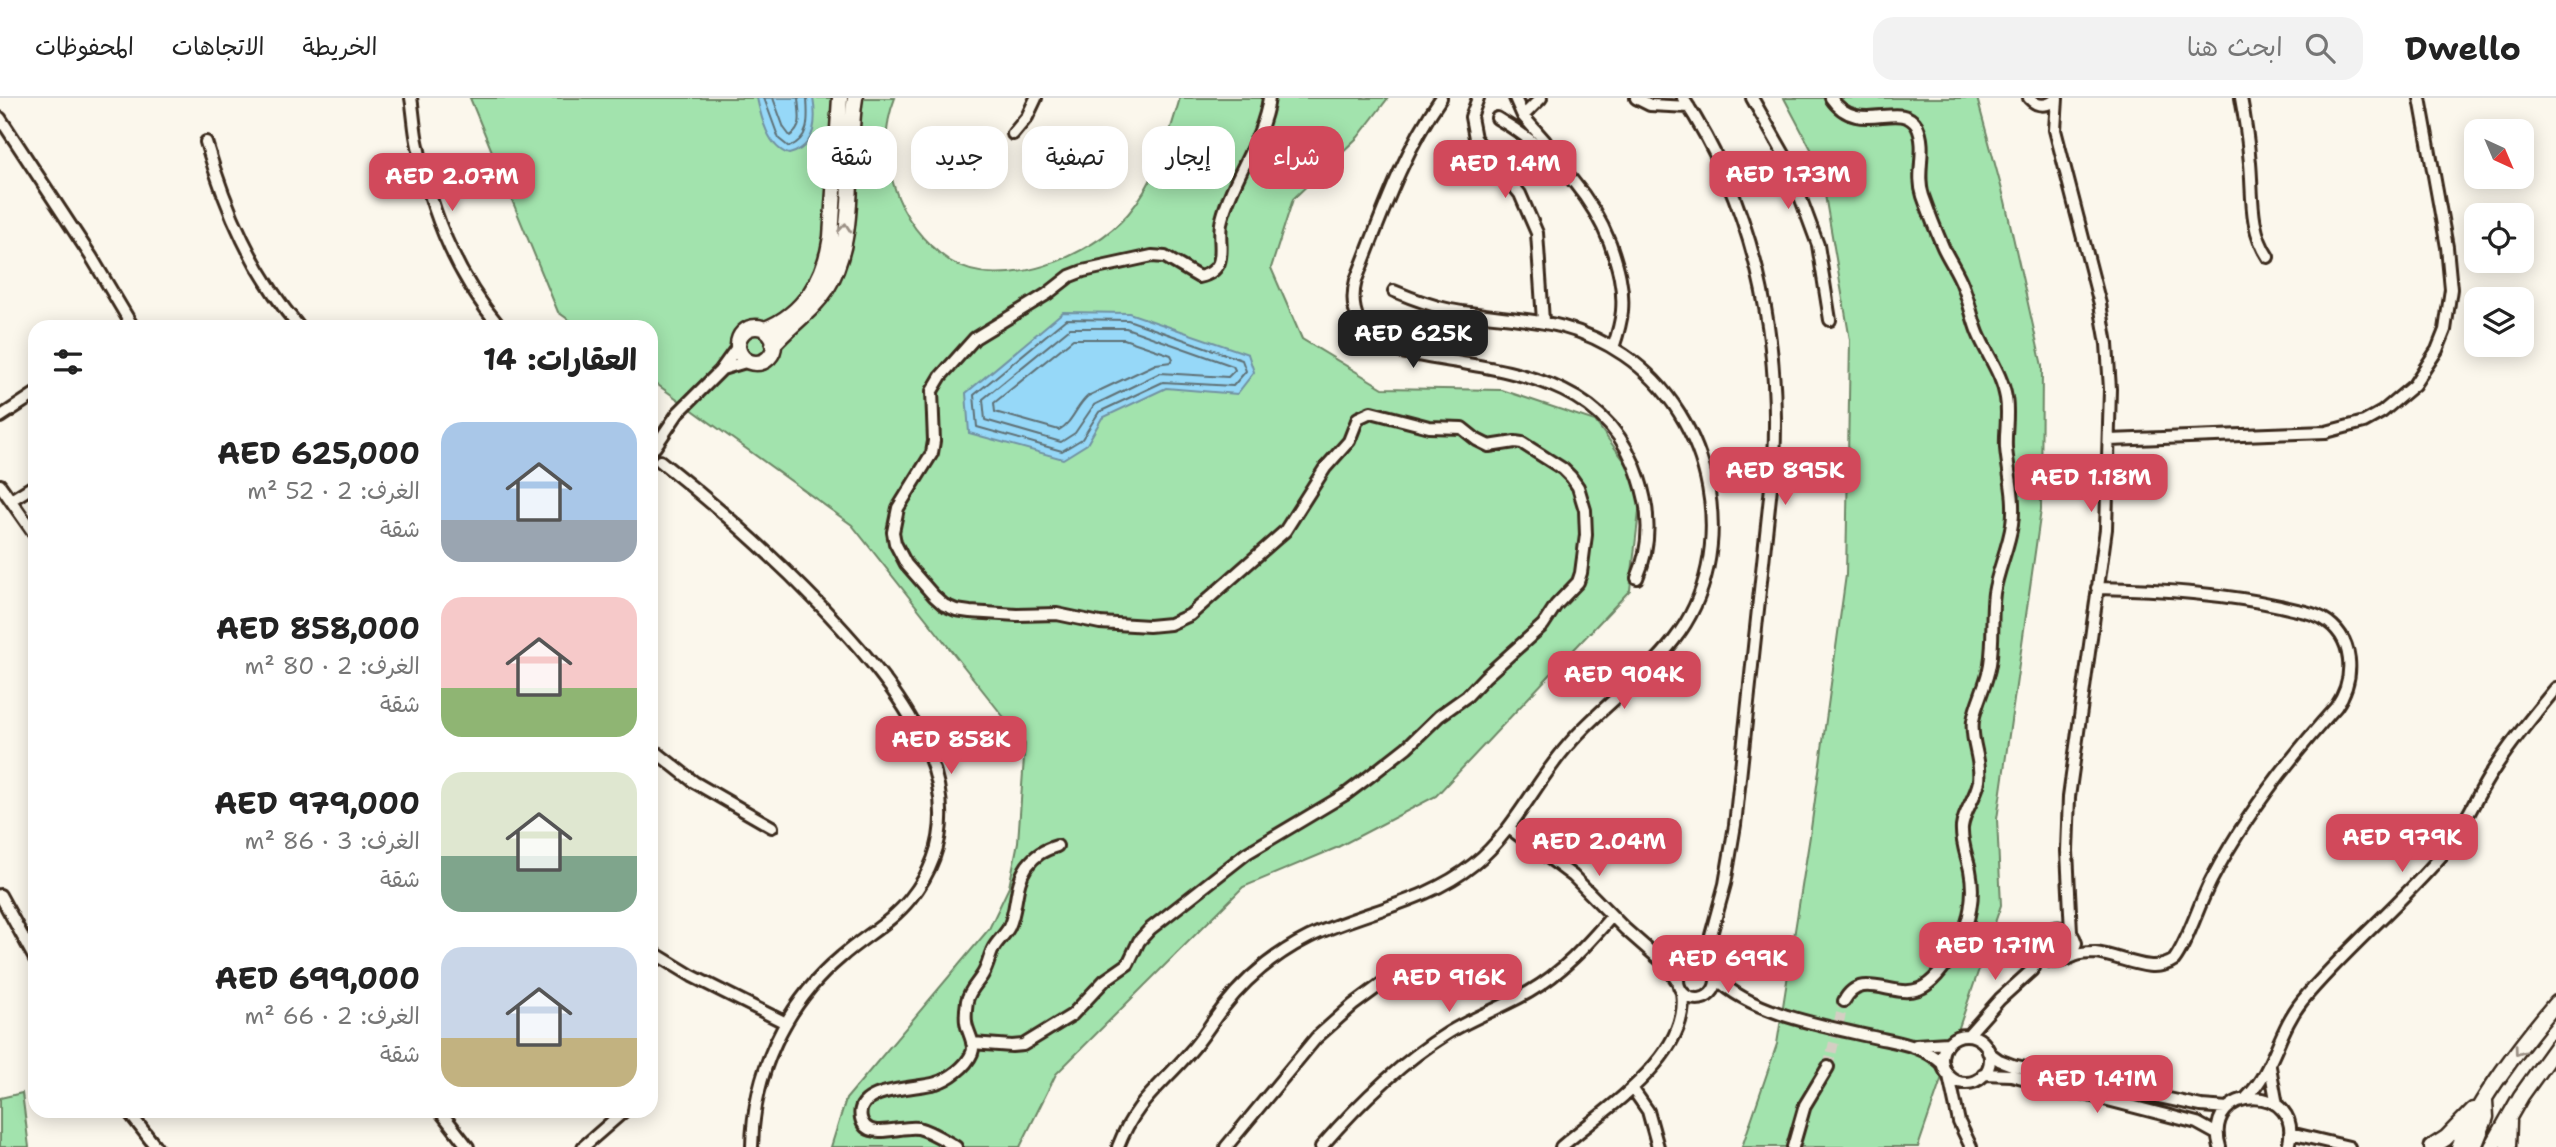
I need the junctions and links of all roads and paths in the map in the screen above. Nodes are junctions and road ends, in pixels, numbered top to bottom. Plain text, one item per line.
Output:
1 (411, 98) edge
2 (840, 98) edge
3 (855, 98) edge
4 (1036, 98) edge
5 (1269, 98) edge
6 (1478, 98) edge
7 (1515, 98) edge
8 (1541, 98) edge
9 (1636, 98) edge
10 (1752, 98) edge
11 (1831, 98) edge
12 (2057, 98) edge
13 (2241, 98) edge
14 (2420, 98) edge
15 (1442, 99) edge
16 (2034, 101) edge
17 (1686, 103) edge
18 (1523, 116) junction
19 (0, 118) edge
20 (1497, 118) dead end
21 (2055, 130) junction
22 (1013, 134) dead end
23 (206, 142) dead end
24 (1553, 159) junction
25 (2269, 257) dead end
26 (1394, 291) dead end
27 (129, 320) edge
28 (294, 320) edge
29 (495, 320) edge
30 (1830, 320) dead end
31 (1543, 321) junction
32 (765, 329) junction
33 (773, 345) junction
34 (738, 346) junction
35 (1613, 348) junction
36 (749, 361) junction
37 (720, 371) junction
38 (28, 399) edge
39 (0, 417) edge
40 (658, 439) edge
41 (2109, 440) junction
42 (658, 466) edge
43 (0, 485) edge
44 (28, 489) edge
45 (11, 500) junction
46 (28, 525) edge
47 (1637, 578) dead end
48 (2097, 588) junction
49 (2556, 688) edge
50 (658, 754) edge
51 (772, 827) dead end
52 (1509, 828) junction
53 (1057, 846) dead end
54 (0, 895) edge
55 (2069, 898) junction
56 (1612, 916) junction
57 (2052, 929) junction
58 (2071, 932) junction
59 (1711, 935) junction
60 (2076, 943) junction
61 (28, 946) edge
62 (2042, 948) junction
63 (2099, 953) junction
64 (658, 955) edge
65 (2072, 956) junction
66 (1663, 961) junction
67 (1689, 962) junction
68 (2056, 962) junction
69 (1399, 971) dead end
70 (1714, 973) junction
71 (2028, 974) junction
72 (1679, 986) junction
73 (1710, 994) junction
74 (1740, 998) junction
75 (1697, 999) junction
76 (1844, 1001) dead end
77 (2556, 1003) edge
78 (1987, 1014) junction
79 (786, 1023) junction
80 (1679, 1025) junction
81 (1968, 1035) junction
82 (972, 1043) junction
83 (1948, 1043) junction
84 (1913, 1046) junction
85 (1986, 1047) junction
86 (2556, 1048) edge
87 (1942, 1064) junction
88 (1828, 1067) tunnel mouth
89 (2270, 1067) junction
90 (1983, 1074) junction
91 (1949, 1076) junction
92 (1969, 1083) junction
93 (1632, 1088) junction
94 (2247, 1097) junction
95 (2485, 1101) junction
96 (2277, 1105) junction
97 (2228, 1108) junction
98 (1957, 1112) junction
99 (2510, 1114) junction
100 (133, 1118) edge
101 (445, 1118) edge
102 (615, 1118) edge
103 (2290, 1133) junction
104 (2217, 1134) junction
105 (156, 1147) edge
106 (468, 1147) edge
107 (583, 1147) edge
108 (752, 1147) edge
109 (956, 1147) edge
110 (1118, 1147) edge
111 (1226, 1147) edge
112 (1321, 1147) edge
113 (1561, 1147) edge
114 (1658, 1147) edge
115 (1793, 1147) edge
116 (1971, 1147) edge
117 (2220, 1147) edge
118 (2288, 1147) edge
119 (2348, 1147) edge
120 (2432, 1147) edge
121 (2459, 1147) edge
122 (2474, 1147) edge
123 (2492, 1147) edge
124 (2508, 1147) edge

1 - 29 street
2 - 32 street
33 -> 3 street
4 - 22 street
5 - 82 street
6 - 31 street
7 - 18 street
8 - 18 street
9 - 17 street
10 - 30 street
11 - 76 street
12 - 16 street
12 - 21 street
13 - 25 street
14 - 41 street
15 - 47 street
16 - 21 street
17 - 59 street
18 - 24 street
19 - 27 street
20 - 24 street
21 - 41 street
23 - 28 street
24 - 35 street
26 - 31 street
31 - 35 street
32 - 33 street
32 - 34 street
33 - 36 street
34 - 36 street
34 - 37 street
35 - 52 street
36 - 37 street
37 - 40 street
38 - 39 street
41 - 48 street
42 - 79 street
43 - 45 street
44 - 45 street
45 - 46 street
48 - 55 street
48 - 63 street
49 - 89 street
50 - 51 street
52 - 56 street
52 - 110 street
53 - 82 street
54 - 61 street
55 - 57 street
55 - 58 street
56 - 66 street
56 - 112 street
57 - 58 street
57 - 62 street
58 - 60 street
59 - 67 street
59 - 70 street
60 - 63 street
60 - 65 street
62 - 68 street
62 - 71 street
63 - 65 street
64 - 79 street
65 - 68 street
66 - 67 street
66 - 72 street
67 - 70 street
67 - 72 street
68 - 71 street
69 - 111 street
70 - 73 street
70 - 74 street
71 - 78 street
72 - 75 street
72 - 80 street
73 - 74 street
73 - 75 street
74 - 84 street
75 - 80 street
77 -> 95 street
78 - 81 street
78 - 85 street
79 - 108 street
80 - 93 street
81 - 83 street
81 - 85 street
82 - 109 street
83 - 84 street
83 - 87 street
84 - 87 street
85 - 90 street
85 - 97 street
86 - 99 street
87 - 91 street
88 - 115 street
89 - 94 street
89 - 96 street
90 - 92 street
90 - 104 street
91 - 92 street
91 - 98 street
92 - 98 street
93 - 113 street
93 - 114 street
94 - 96 street
94 - 97 street
95 - 120 street
95 - 121 street
95 - 122 street
96 - 103 street
97 - 104 street
98 - 116 street
99 - 123 street
99 - 124 street
100 - 105 street
101 - 106 street
102 - 107 street
103 - 118 street
103 - 119 street
104 - 117 street

